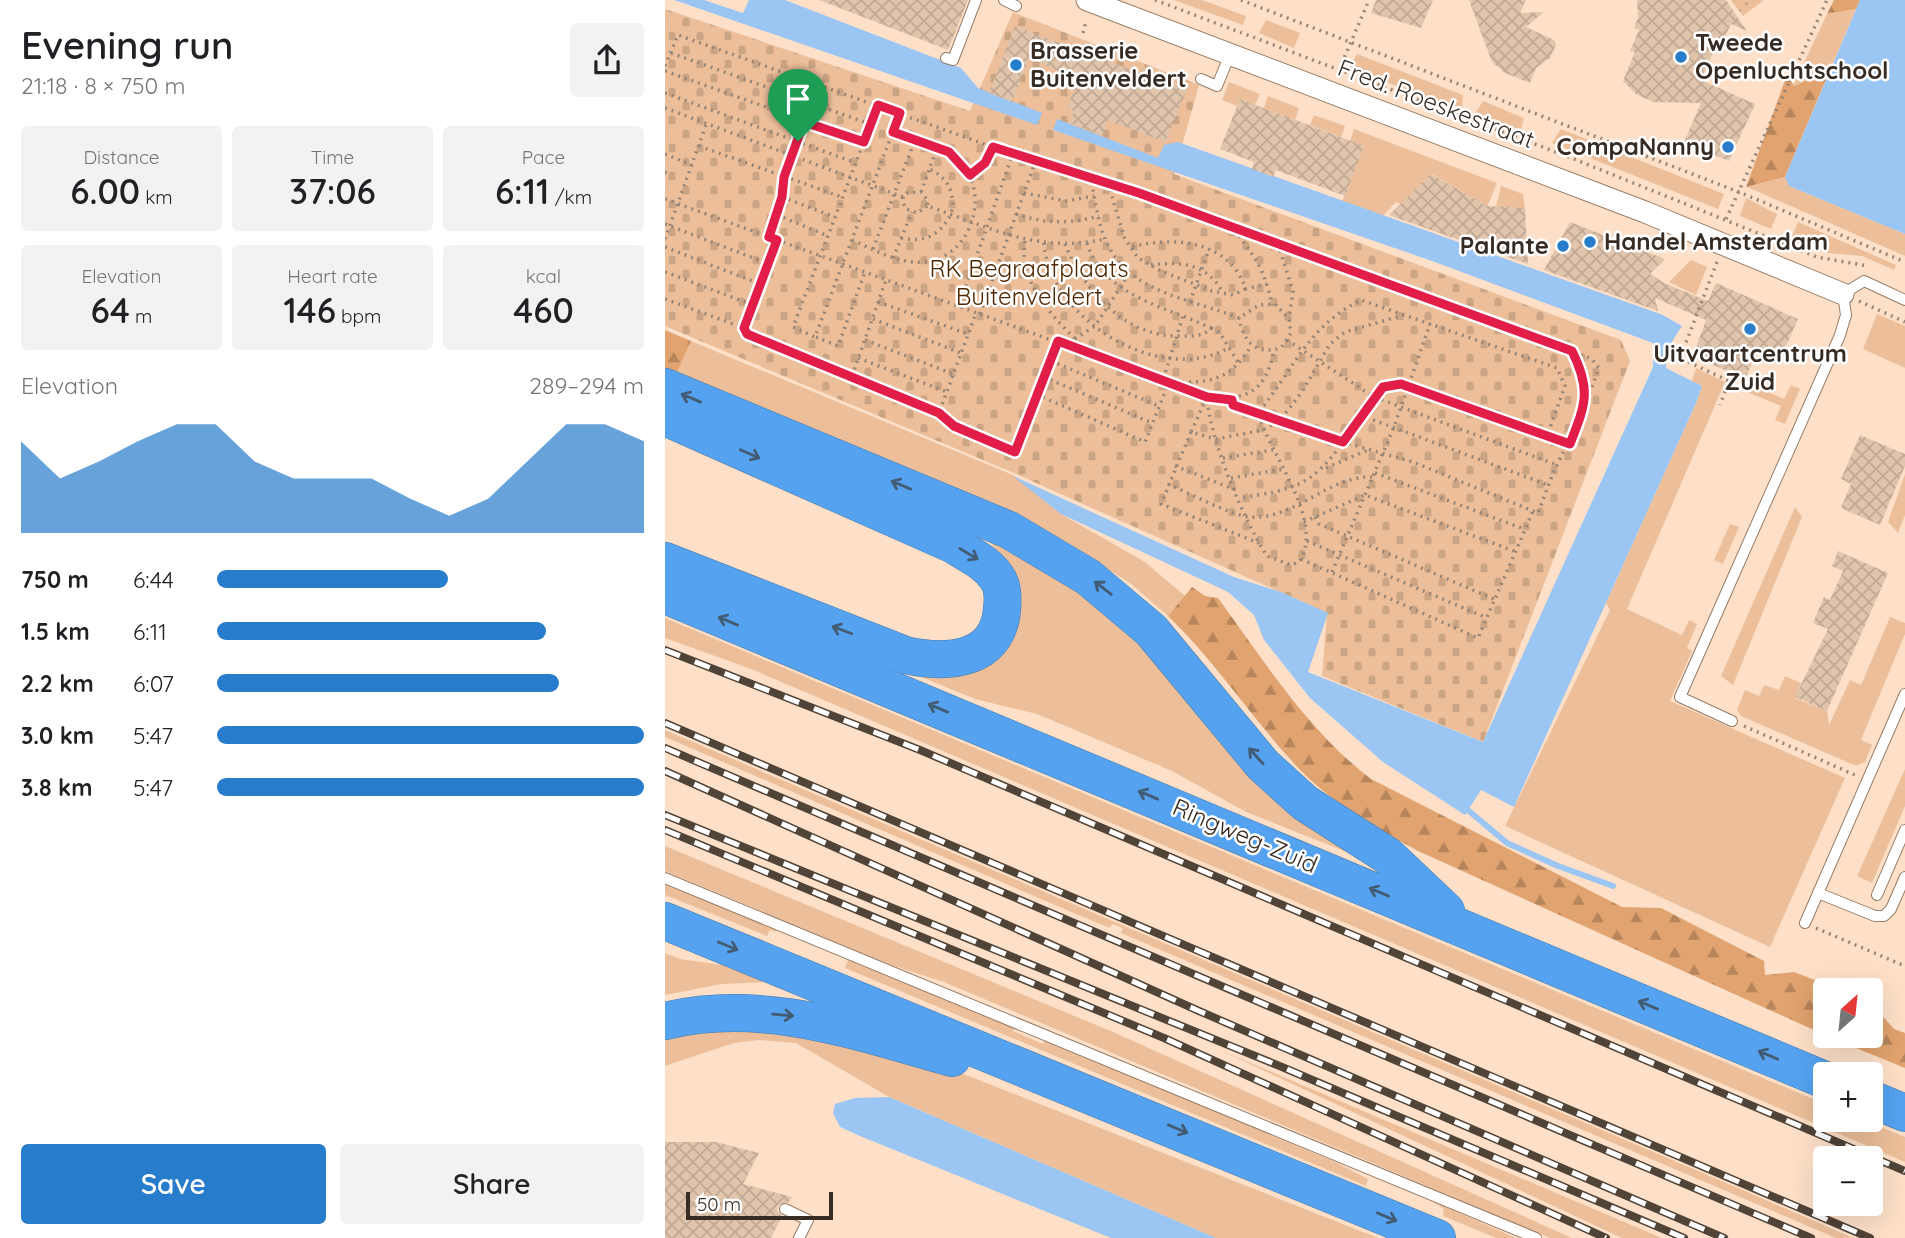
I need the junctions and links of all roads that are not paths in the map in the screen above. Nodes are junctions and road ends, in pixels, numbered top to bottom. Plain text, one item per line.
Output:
1 (976, 0) edge
2 (1004, 0) edge
3 (1087, 0) edge
4 (1016, 6) dead end
5 (1123, 6) edge
6 (1230, 54) junction
7 (946, 58) dead end
8 (1201, 79) dead end
9 (1843, 293) junction
10 (1905, 300) edge
11 (665, 387) edge
12 (665, 417) edge
13 (665, 561) edge
14 (665, 594) edge
15 (1905, 694) edge
16 (1733, 721) road end
17 (1905, 830) edge
18 (1905, 877) edge
19 (665, 878) edge
20 (1818, 893) junction
21 (1877, 895) dead end
22 (665, 921) edge
23 (1805, 923) road end
24 (1464, 929) junction
25 (665, 1021) edge
26 (1813, 1075) edge
27 (1115, 1103) junction
28 (1883, 1104) edge
29 (1905, 1113) edge
30 (785, 1209) dead end
31 (799, 1238) edge
32 (1437, 1238) edge
33 (1536, 1238) edge

1 - 7 lane
2 - 4 lane
3 - 5 street, Fred. Roeskestraat
5 - 6 street, Fred. Roeskestraat
6 - 8 lane
6 - 9 street, Fred. Roeskestraat
9 - 10 lane
9 - 16 lane
24 -> 11 highway
12 -> 13 highway
24 -> 14 highway, Ringweg-Zuid
15 - 20 lane
17 - 21 lane
18 - 20 lane
19 - 33 lane
20 - 23 lane
22 -> 27 highway
26 -> 24 highway, Ringweg-Zuid
25 -> 27 highway
27 -> 32 highway
28 - 29 highway
30 - 31 lane

